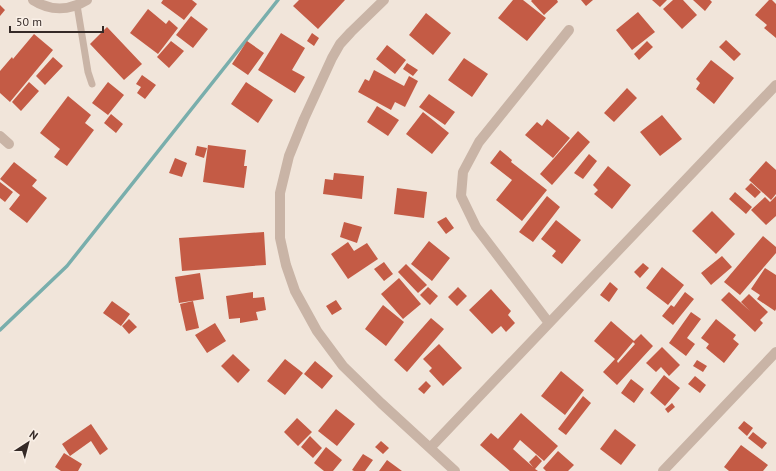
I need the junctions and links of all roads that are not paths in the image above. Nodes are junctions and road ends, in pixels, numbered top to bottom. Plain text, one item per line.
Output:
1 (33, 0) edge
2 (87, 0) edge
3 (384, 0) edge
4 (77, 5) junction
5 (570, 30) dead end
6 (92, 84) dead end
7 (776, 85) edge
8 (0, 136) edge
9 (9, 144) dead end
10 (549, 323) junction
11 (776, 352) edge
12 (430, 448) junction
13 (455, 471) edge
14 (663, 471) edge

1 - 4 street
2 - 4 street
3 - 12 street
4 - 6 lane
5 - 10 street
7 - 10 street
8 - 9 street
10 - 12 street
11 - 14 street
12 - 13 street

